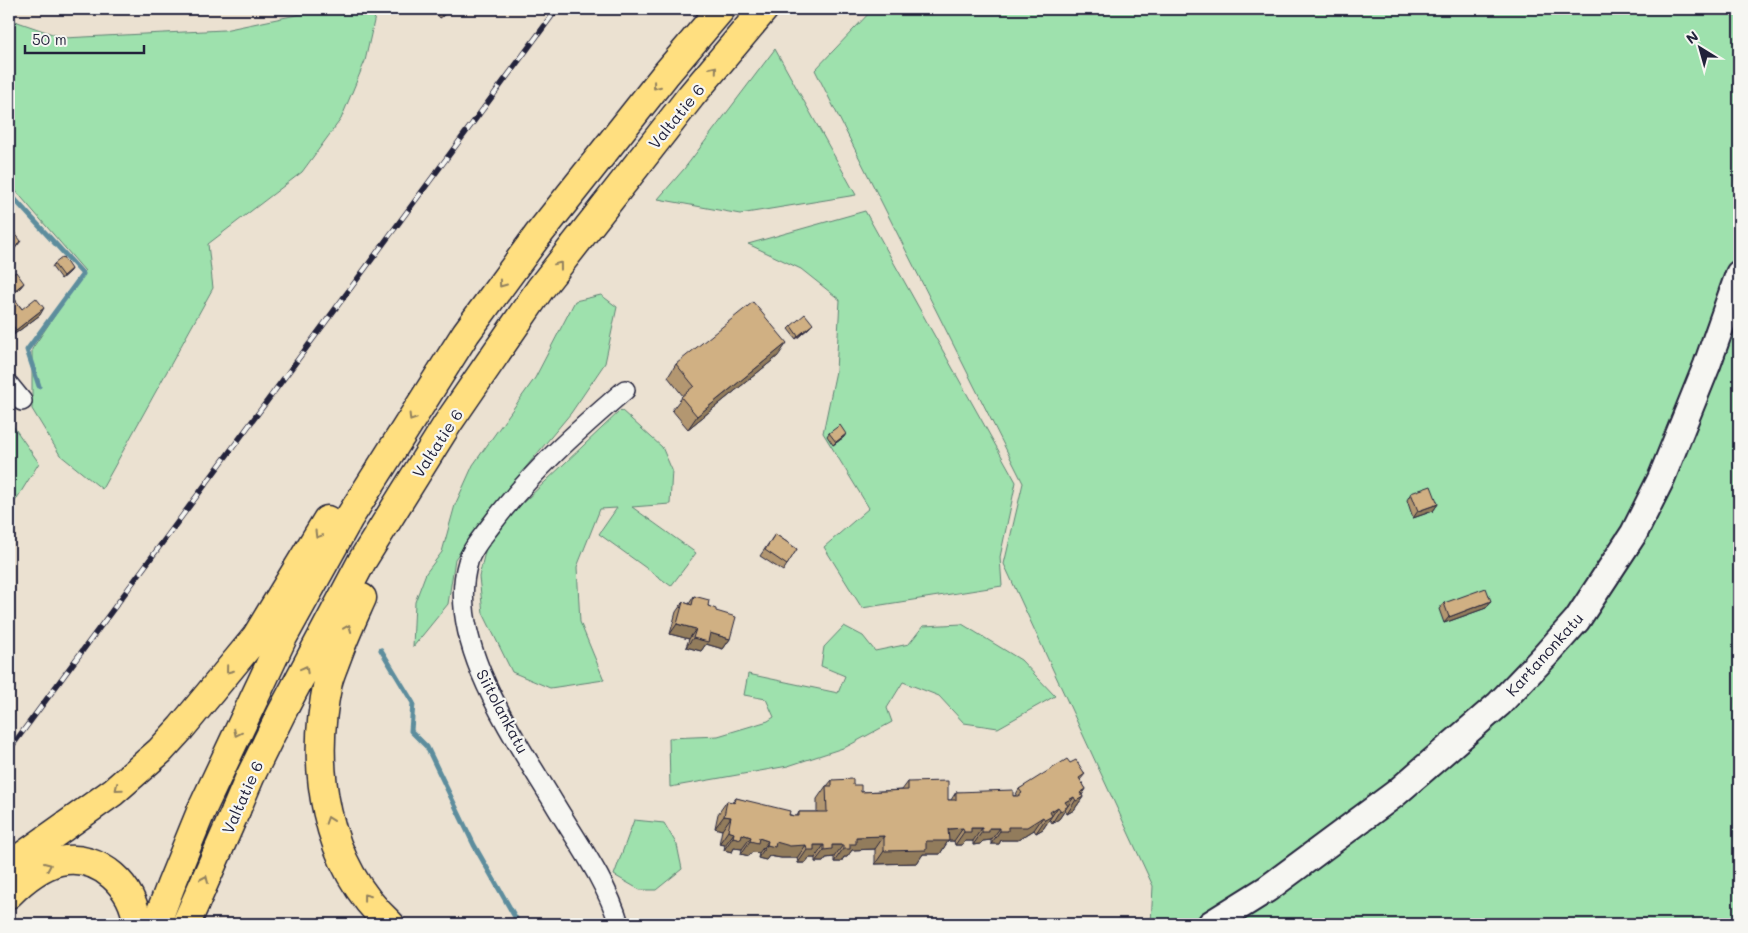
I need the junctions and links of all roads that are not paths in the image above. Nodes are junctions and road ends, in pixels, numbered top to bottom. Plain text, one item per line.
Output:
1 (721, 9) edge
2 (764, 9) edge
3 (1739, 274) edge
4 (540, 289) junction
5 (9, 385) edge
6 (625, 390) dead end
7 (22, 401) dead end
8 (395, 445) junction
9 (9, 866) edge
10 (9, 894) edge
11 (137, 924) edge
12 (156, 924) edge
13 (186, 924) edge
14 (390, 924) edge
15 (619, 924) edge
16 (1211, 924) edge

1 -> 8 highway, Valtatie 6
4 -> 2 highway, Valtatie 6
3 - 16 main road, Kartanonkatu
13 -> 4 highway, Valtatie 6
14 -> 4 highway
5 - 7 street
6 - 15 street, Siitolankatu
8 -> 9 highway
8 -> 12 highway, Valtatie 6
10 -> 11 highway

